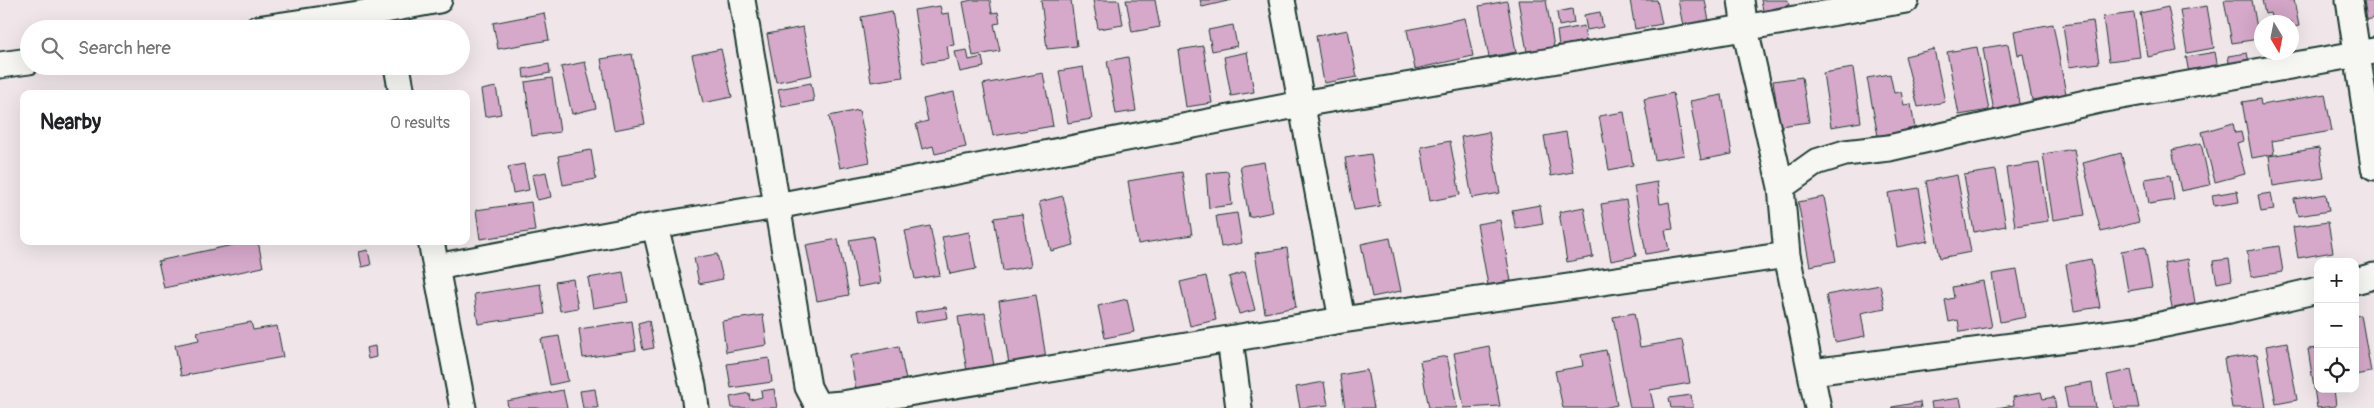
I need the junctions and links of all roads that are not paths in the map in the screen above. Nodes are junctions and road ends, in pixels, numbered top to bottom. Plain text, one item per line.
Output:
1 (439, 0) edge
2 (742, 0) edge
3 (1282, 0) edge
4 (1741, 0) edge
5 (1906, 0) edge
6 (2349, 0) edge
7 (387, 19) edge
8 (374, 20) edge
9 (1745, 29) junction
10 (2366, 52) edge
11 (20, 62) edge
12 (0, 65) edge
13 (398, 75) edge
14 (401, 90) edge
15 (1301, 104) junction
16 (2374, 167) edge
17 (1781, 187) junction
18 (777, 206) junction
19 (655, 226) junction
20 (432, 245) edge
21 (1787, 255) junction
22 (436, 267) junction
23 (2374, 276) edge
24 (2359, 280) edge
25 (2314, 291) edge
26 (1342, 320) junction
27 (1230, 339) junction
28 (1812, 372) junction
29 (463, 408) edge
30 (696, 408) edge
31 (1239, 408) edge
32 (1818, 408) edge

1 - 7 street
2 - 18 street
3 - 15 street
4 - 9 street
5 - 9 street
6 - 10 street
7 - 8 street
9 - 15 street
9 - 17 street
10 - 16 street
10 - 17 street
11 - 12 street
13 - 14 street
15 - 18 street
15 - 26 street
17 - 21 street
18 - 19 street
18 - 27 street
19 - 22 street
19 - 30 street
20 - 22 street
21 - 26 street
21 - 28 street
22 - 29 street
23 - 24 street
25 - 28 street
26 - 27 street
27 - 31 street
28 - 32 street

